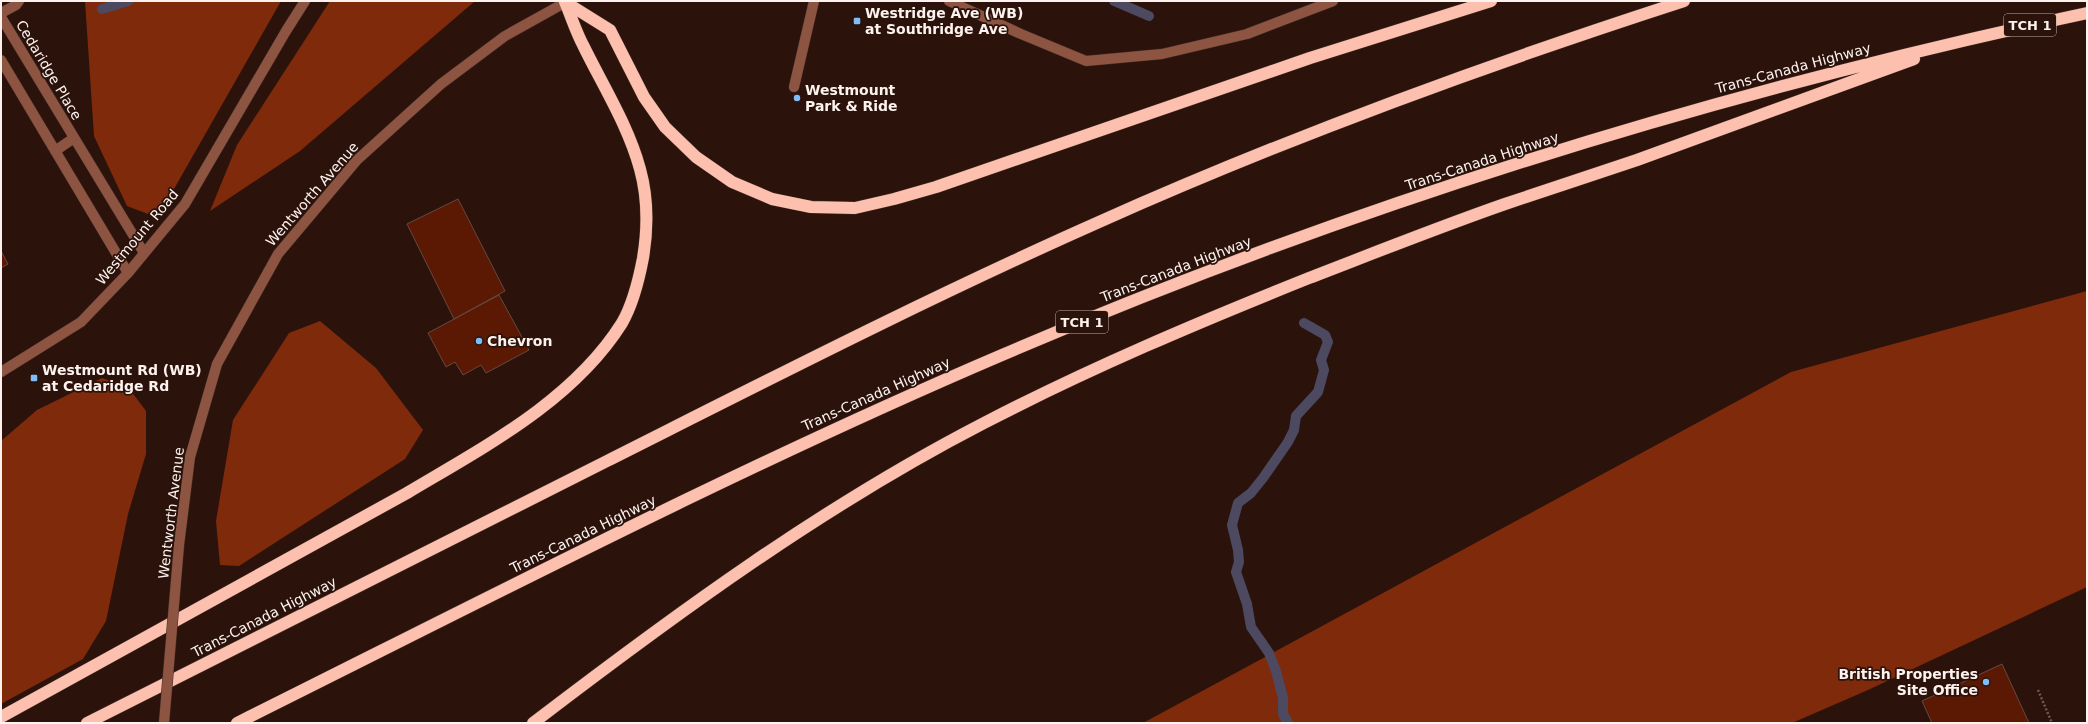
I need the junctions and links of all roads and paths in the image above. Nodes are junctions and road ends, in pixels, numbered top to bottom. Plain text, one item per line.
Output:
1 (20, 1) edge
2 (305, 1) edge
3 (566, 1) edge
4 (814, 1) edge
5 (949, 1) edge
6 (1333, 1) edge
7 (1491, 1) edge
8 (1684, 1) edge
9 (1, 13) edge
10 (2087, 13) edge
11 (1, 17) edge
12 (1973, 37) junction
13 (1, 60) edge
14 (794, 87) dead end
15 (74, 138) junction
16 (55, 151) junction
17 (144, 253) junction
18 (128, 273) junction
19 (1, 372) edge
20 (2038, 690) dead end
21 (1, 717) edge
22 (87, 723) edge
23 (164, 723) edge
24 (237, 723) edge
25 (533, 723) edge
26 (2052, 723) edge

1 - 9 street, Cedaridge Place
2 - 17 street, Westmount Road
3 - 7 highway
3 - 21 highway
3 - 23 street, Wentworth Avenue, bridge
4 - 14 street
5 - 6 street
8 - 22 highway, Trans-Canada Highway
10 - 12 highway, Trans-Canada Highway / TCH 1
11 - 15 street, Cedaridge Place
12 - 24 highway, Trans-Canada Highway / TCH 1
12 - 25 highway
13 - 16 street
15 - 16 street, Cedaridge Place
15 - 17 street, Cedaridge Place
16 - 18 street
17 - 18 street, Westmount Road
18 - 19 street, Westmount Road
20 - 26 path

